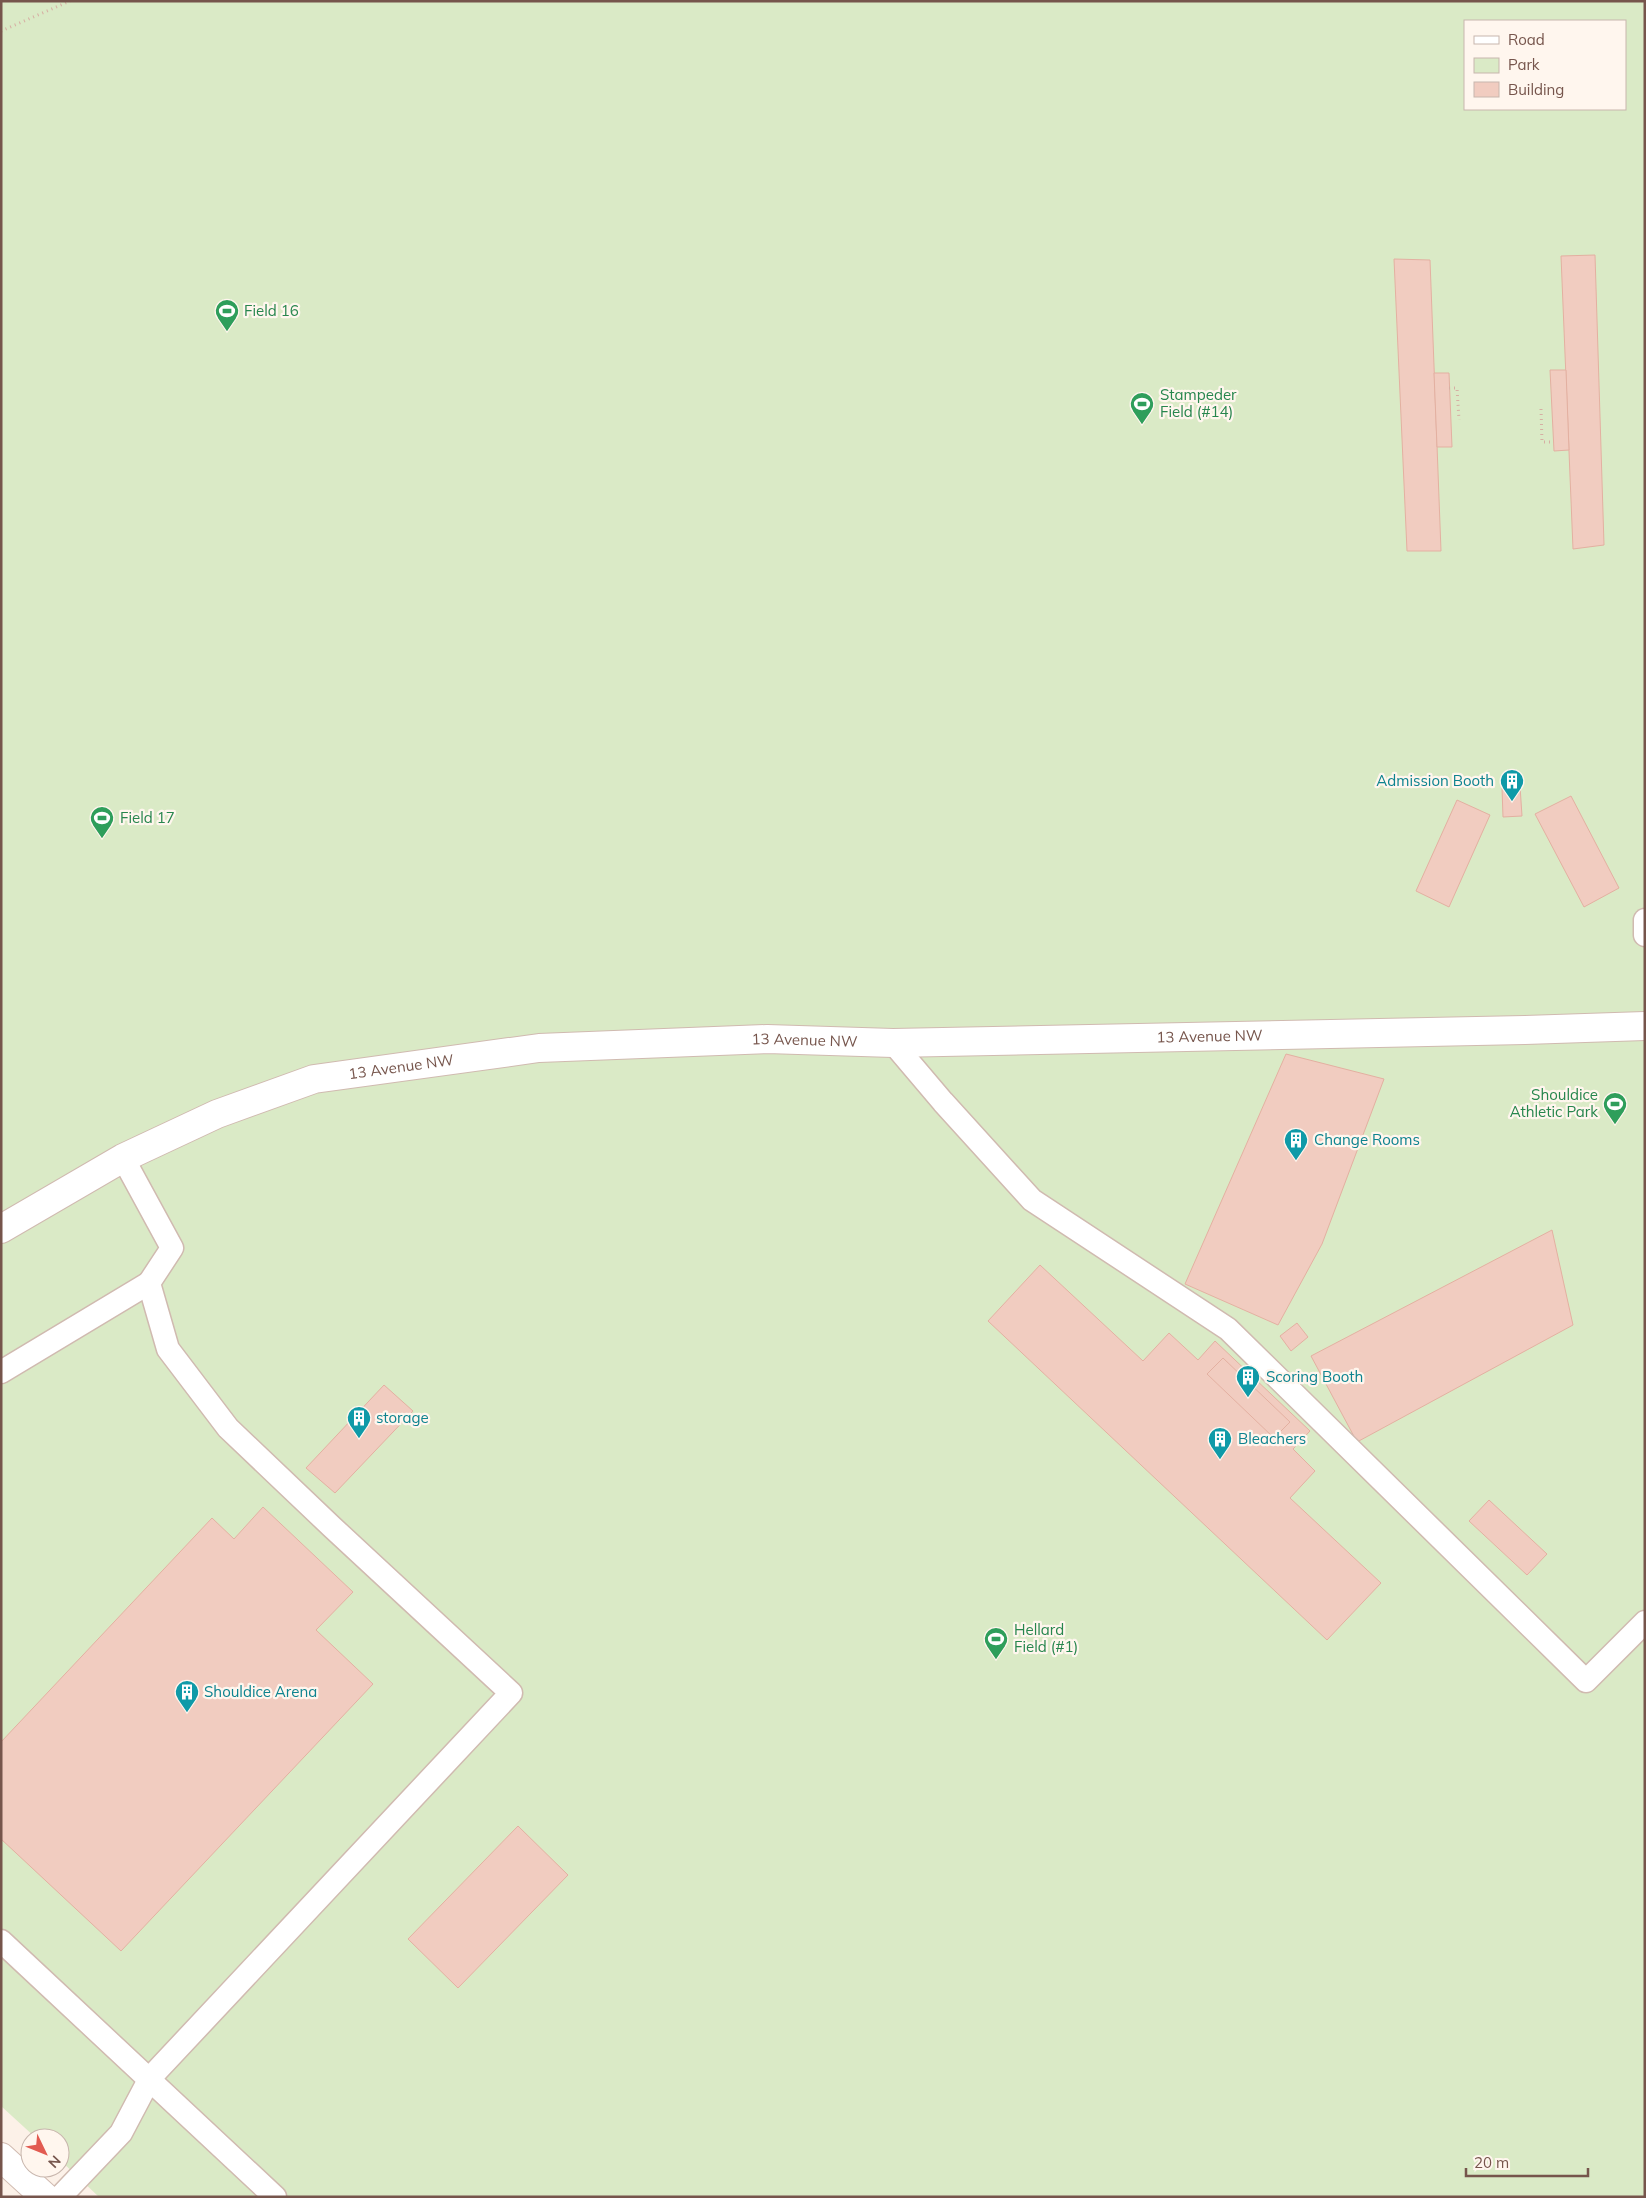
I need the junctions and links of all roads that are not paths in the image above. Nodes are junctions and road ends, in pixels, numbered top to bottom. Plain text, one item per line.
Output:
1 (1645, 920) edge
2 (1645, 935) edge
3 (1645, 1026) edge
4 (893, 1043) junction
5 (123, 1158) junction
6 (1, 1229) edge
7 (149, 1283) junction
8 (1, 1372) edge
9 (1645, 1622) edge
10 (1, 1941) edge
11 (150, 2078) junction
12 (1, 2157) edge
13 (45, 2197) edge
14 (60, 2197) edge
15 (276, 2197) edge

1 - 2 lane
3 - 4 street, 13 Avenue NW
4 - 5 street, 13 Avenue NW
4 - 9 lane
5 - 6 street, 13 Avenue NW
5 - 7 lane
7 - 8 lane
7 - 11 lane
10 - 11 lane
11 - 14 lane
11 - 15 lane
12 - 13 street

